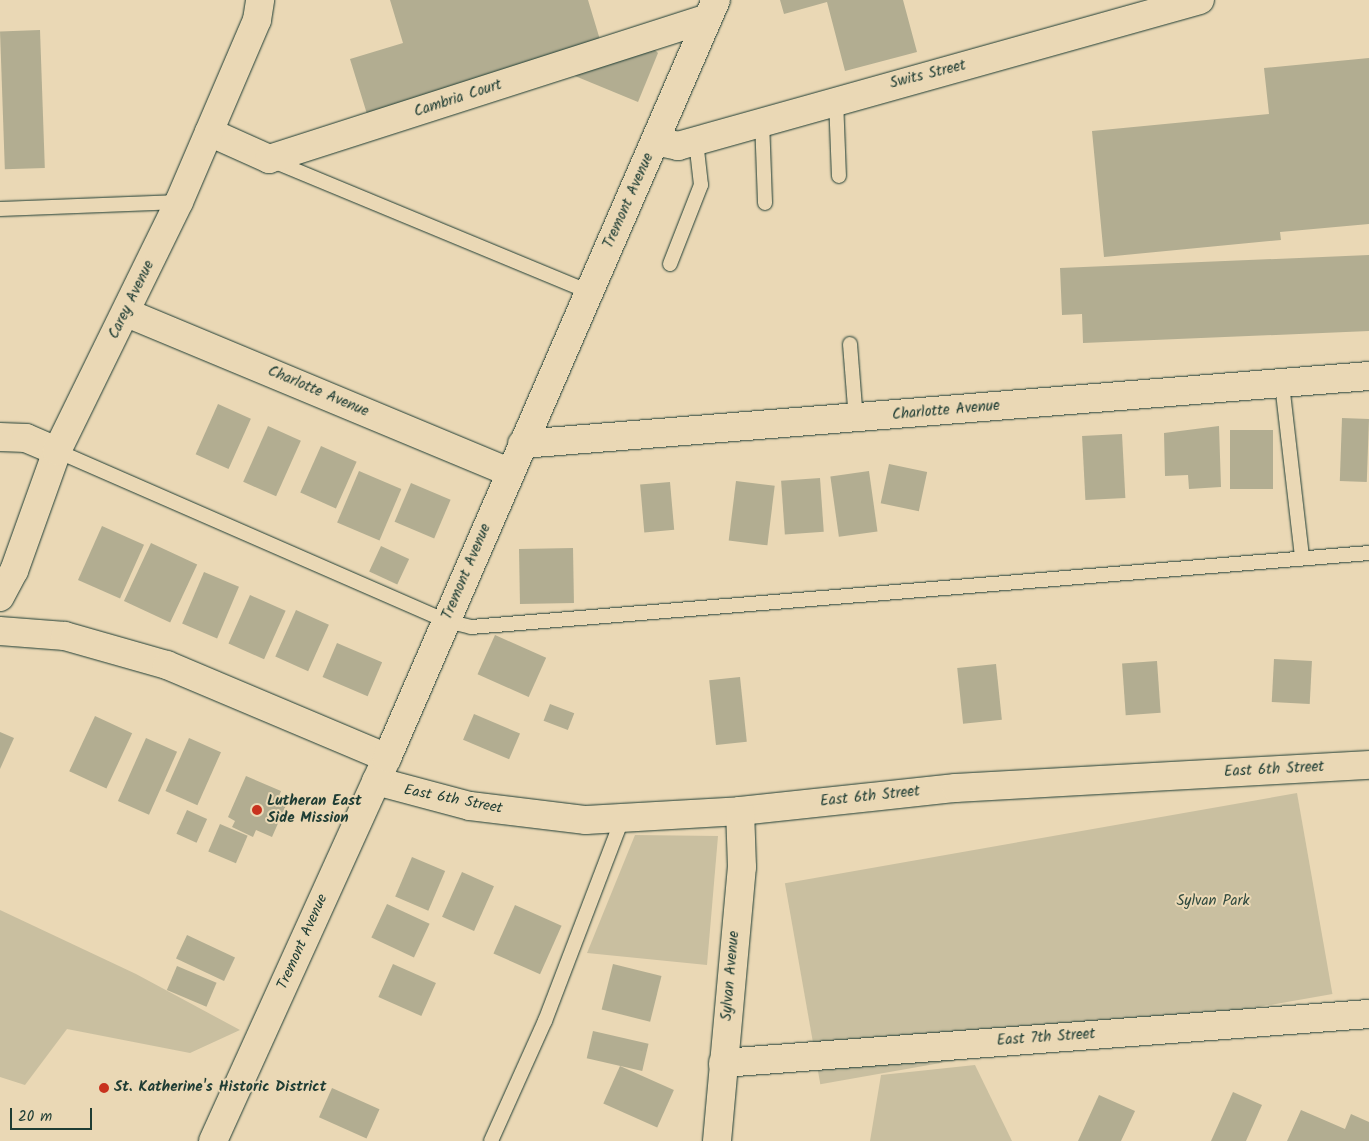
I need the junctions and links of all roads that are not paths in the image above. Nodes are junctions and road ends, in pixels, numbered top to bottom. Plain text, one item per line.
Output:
1 (260, 0) edge
2 (1200, 0) edge
3 (712, 9) edge
4 (836, 99) junction
5 (762, 120) junction
6 (209, 132) junction
7 (696, 140) junction
8 (655, 141) junction
9 (269, 159) junction
10 (839, 176) dead end
11 (179, 202) junction
12 (765, 203) dead end
13 (0, 209) edge
14 (670, 264) dead end
15 (588, 292) junction
16 (127, 312) junction
17 (850, 344) dead end
18 (1369, 376) edge
19 (1282, 384) junction
20 (856, 420) junction
21 (0, 437) edge
22 (522, 444) junction
23 (57, 452) junction
24 (509, 472) junction
25 (1369, 553) edge
26 (1302, 558) junction
27 (0, 597) edge
28 (447, 621) junction
29 (0, 631) edge
30 (1369, 765) edge
31 (381, 770) junction
32 (740, 811) junction
33 (622, 819) junction
34 (1369, 1014) edge
35 (723, 1063) junction
36 (212, 1141) edge
37 (491, 1141) edge
38 (717, 1141) edge

1 - 6 street, Carey Avenue
2 - 4 street, Swits Street
3 - 8 street, Tremont Avenue
3 - 9 street, Cambria Court
4 - 5 street, Swits Street
4 - 10 lane
5 - 7 street, Swits Street
5 - 12 lane
6 - 9 street
6 - 11 street, Carey Avenue
7 - 8 street, Swits Street
7 - 14 lane
8 - 15 street, Tremont Avenue
9 - 15 lane
11 - 13 lane
11 - 16 street, Carey Avenue
15 - 22 street, Tremont Avenue
16 - 23 street, Carey Avenue
16 - 24 street, Charlotte Avenue
17 - 20 lane
18 - 19 street, Charlotte Avenue
19 - 20 street, Charlotte Avenue
19 - 26 lane
20 - 22 street, Charlotte Avenue
21 - 23 street
22 - 24 street, Tremont Avenue
23 - 27 street, Carey Avenue
23 - 28 lane
24 - 28 street, Tremont Avenue
25 - 26 lane
26 - 28 lane
28 - 31 street, Tremont Avenue
29 - 31 street, East 6th Street
30 - 32 street, East 6th Street
31 - 33 street, East 6th Street
31 - 36 street, Tremont Avenue
32 - 33 street, East 6th Street
32 - 35 street, Sylvan Avenue
33 - 37 lane
34 - 35 street, East 7th Street
35 - 38 street, Sylvan Avenue

